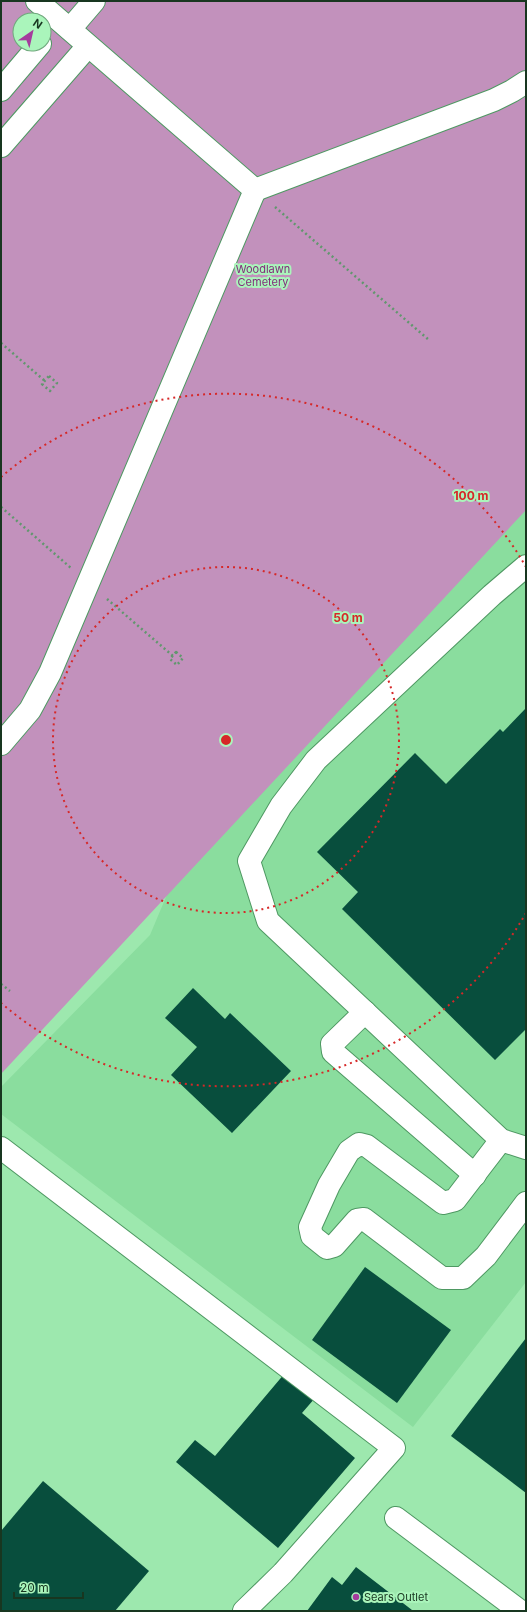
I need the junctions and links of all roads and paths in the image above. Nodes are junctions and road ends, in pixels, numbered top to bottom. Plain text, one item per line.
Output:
1 (37, 1) edge
2 (94, 1) edge
3 (65, 25) junction
4 (52, 34) edge
5 (88, 46) junction
6 (33, 52) edge
7 (526, 82) edge
8 (1, 90) edge
9 (1, 146) edge
10 (255, 190) junction
11 (429, 340) dead end
12 (1, 343) edge
13 (45, 381) junction
14 (526, 566) edge
15 (176, 652) joint
16 (1, 744) edge
17 (1, 984) edge
18 (10, 991) dead end
19 (365, 1012) junction
20 (501, 1140) junction
21 (1, 1148) edge
22 (526, 1148) edge
23 (475, 1175) junction
24 (526, 1203) edge
25 (396, 1518) dead end
26 (244, 1611) edge
27 (520, 1611) edge

1 - 3 lane
2 - 3 lane
3 - 4 lane
3 - 5 lane
5 - 9 lane
5 - 10 lane
6 - 8 lane
7 - 10 lane
10 - 11 path
10 - 16 lane
12 - 13 path
13 - 13 path
14 - 19 lane
15 - 15 path
17 - 18 path
19 - 20 lane
19 - 23 lane
20 - 22 lane
20 - 23 lane
21 - 26 lane
23 - 24 lane
25 - 27 lane

